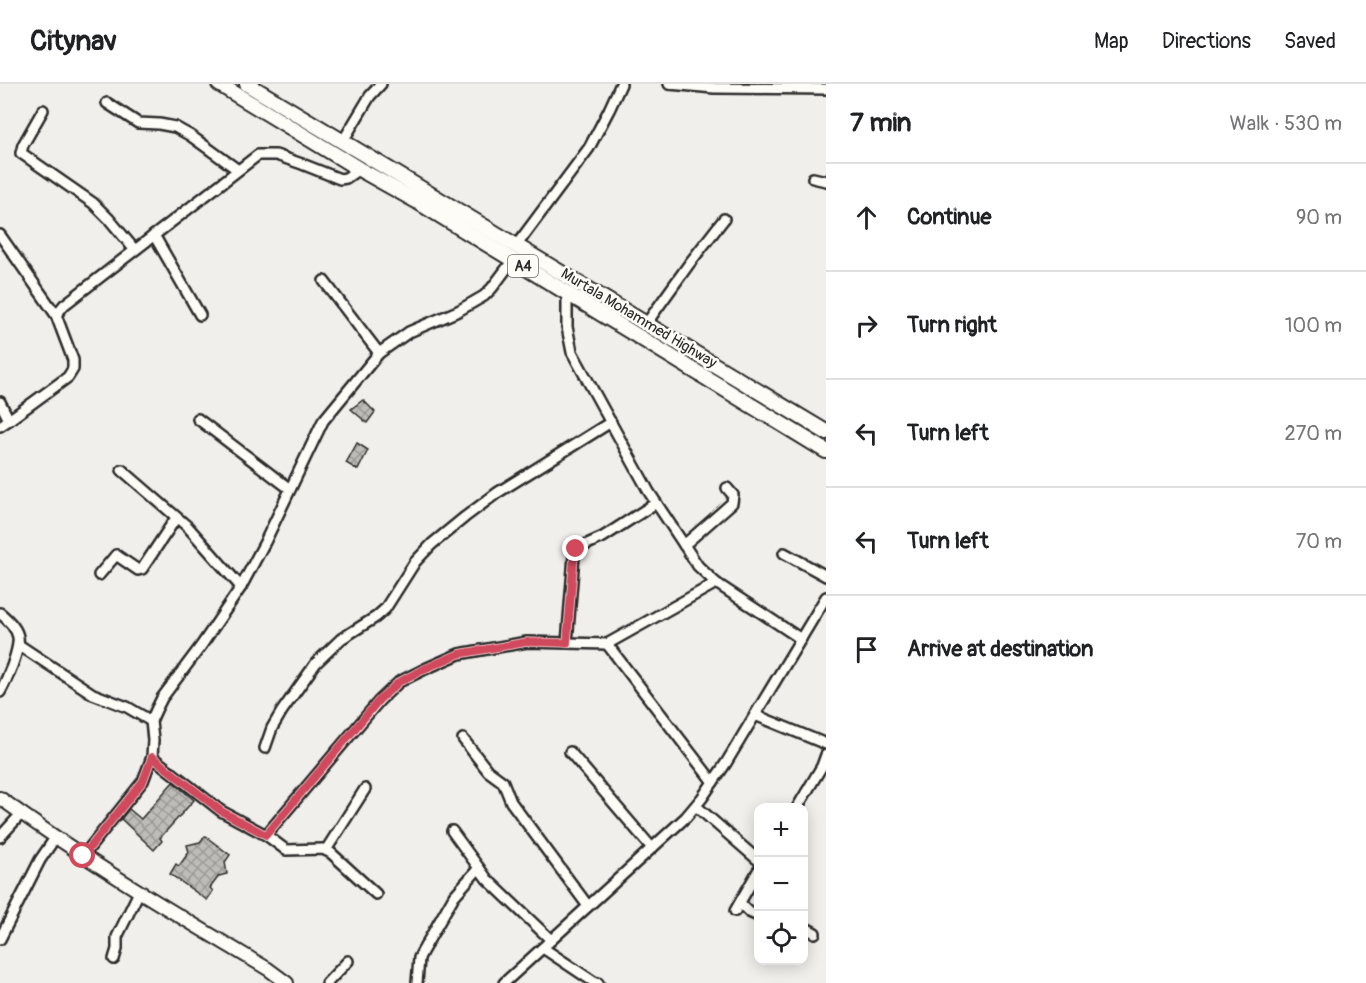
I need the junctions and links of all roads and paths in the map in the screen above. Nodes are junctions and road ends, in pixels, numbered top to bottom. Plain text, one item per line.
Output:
1 (219, 84) edge
2 (381, 84) edge
3 (621, 84) edge
4 (669, 84) edge
5 (254, 86) edge
6 (787, 86) edge
7 (826, 89) edge
8 (108, 103) dead end
9 (43, 110) dead end
10 (342, 141) junction
11 (359, 169) junction
12 (238, 170) junction
13 (813, 178) dead end
14 (826, 181) edge
15 (724, 219) dead end
16 (0, 235) edge
17 (154, 235) junction
18 (516, 246) junction
19 (134, 249) junction
20 (513, 260) junction
21 (324, 281) dead end
22 (567, 293) junction
23 (56, 315) junction
24 (200, 315) dead end
25 (646, 324) junction
26 (380, 353) junction
27 (0, 402) edge
28 (198, 418) dead end
29 (9, 420) junction
30 (610, 422) junction
31 (0, 426) edge
32 (826, 432) edge
33 (826, 451) edge
34 (122, 470) dead end
35 (727, 488) dead end
36 (290, 489) junction
37 (656, 503) junction
38 (176, 518) junction
39 (684, 545) junction
40 (784, 553) dead end
41 (99, 575) dead end
42 (826, 576) edge
43 (716, 583) junction
44 (241, 587) junction
45 (826, 597) edge
46 (0, 613) edge
47 (801, 639) junction
48 (567, 643) junction
49 (607, 644) junction
50 (20, 645) junction
51 (0, 692) edge
52 (754, 715) junction
53 (151, 721) junction
54 (463, 739) dead end
55 (826, 744) edge
56 (265, 748) dead end
57 (570, 752) dead end
58 (826, 756) edge
59 (152, 757) junction
60 (713, 782) junction
61 (365, 789) dead end
62 (0, 798) edge
63 (799, 803) edge
64 (696, 806) junction
65 (21, 814) junction
66 (452, 831) dead end
67 (266, 835) junction
68 (0, 837) edge
69 (55, 838) junction
70 (652, 848) junction
71 (326, 850) junction
72 (83, 856) junction
73 (756, 857) edge
74 (479, 868) junction
75 (754, 879) edge
76 (139, 892) junction
77 (376, 894) dead end
78 (588, 906) junction
79 (754, 914) edge
80 (808, 929) edge
81 (815, 933) dead end
82 (0, 939) edge
83 (551, 940) junction
84 (543, 948) junction
85 (114, 959) dead end
86 (348, 961) dead end
87 (287, 983) edge
88 (327, 983) edge
89 (417, 983) edge
90 (504, 983) edge
91 (598, 983) edge

1 - 11 highway, Murtala Mohammed Highway / A4
2 - 10 street
3 - 18 street
4 - 6 street
5 - 10 highway, Murtala Mohammed Highway / A4
6 - 7 street
8 - 12 street
9 - 19 street
10 - 18 highway, Murtala Mohammed Highway / A4
11 - 12 street
11 - 20 highway, Murtala Mohammed Highway / A4
12 - 17 street
13 - 14 street
15 - 25 street
16 - 23 street
17 - 19 street
17 - 24 street
18 - 25 highway, Murtala Mohammed Highway / A4
19 - 23 street
20 - 22 highway, Murtala Mohammed Highway / A4
20 - 26 street
21 - 26 street
22 - 30 street
22 - 33 highway, Murtala Mohammed Highway / A4
23 - 29 street
25 - 32 highway, Murtala Mohammed Highway / A4
26 - 36 street
27 - 29 street
28 - 36 street
29 - 31 street
30 - 37 street
30 - 56 street
34 - 38 street
35 - 39 street
36 - 44 street
37 - 39 street
37 - 48 street
38 - 41 street
38 - 44 street
39 - 43 street
40 - 42 street
43 - 47 street
43 - 49 street
44 - 53 street
45 - 47 street
46 - 50 street
47 - 52 street
48 - 49 street
48 - 67 street
49 - 60 street
50 - 51 street
50 - 53 street
52 - 55 street
52 - 60 street
53 - 59 street
54 - 78 street
57 - 70 street
58 - 63 street
59 - 67 street
59 - 72 street
60 - 64 street
61 - 71 street
62 - 65 main road
64 - 70 street
64 - 73 street
65 - 68 street
65 - 69 main road
66 - 74 street
67 - 71 street
69 - 72 main road
69 - 82 street
70 - 78 street
71 - 77 street
72 - 76 main road
74 - 83 street
74 - 89 street
75 - 79 street
76 - 85 street
76 - 87 main road
78 - 83 street
80 - 81 street
83 - 84 street
84 - 90 street
84 - 91 street
86 - 88 street

